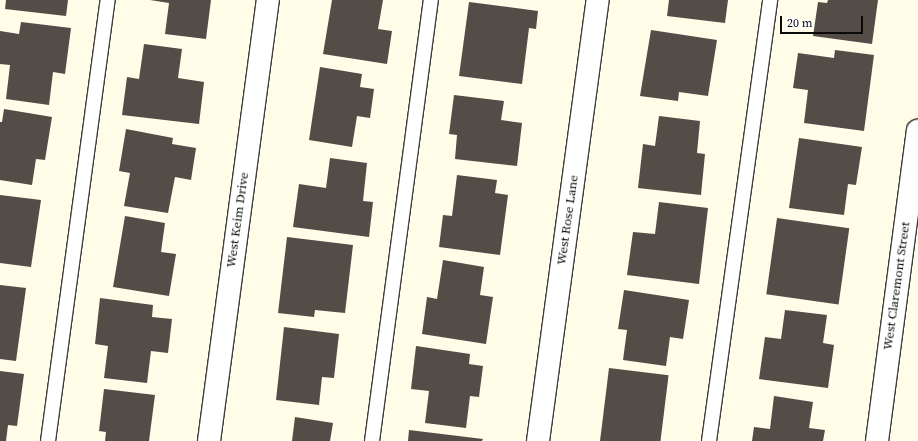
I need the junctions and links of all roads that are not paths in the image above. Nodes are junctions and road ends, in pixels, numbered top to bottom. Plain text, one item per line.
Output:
1 (108, 0) edge
2 (268, 0) edge
3 (431, 0) edge
4 (598, 0) edge
5 (770, 0) edge
6 (918, 131) edge
7 (48, 441) edge
8 (209, 441) edge
9 (372, 441) edge
10 (538, 441) edge
11 (710, 441) edge
12 (877, 441) edge

1 - 7 lane
2 - 8 street, West Keim Drive
3 - 9 lane
4 - 10 street, West Rose Lane
5 - 11 lane
6 - 12 street, West Claremont Street

